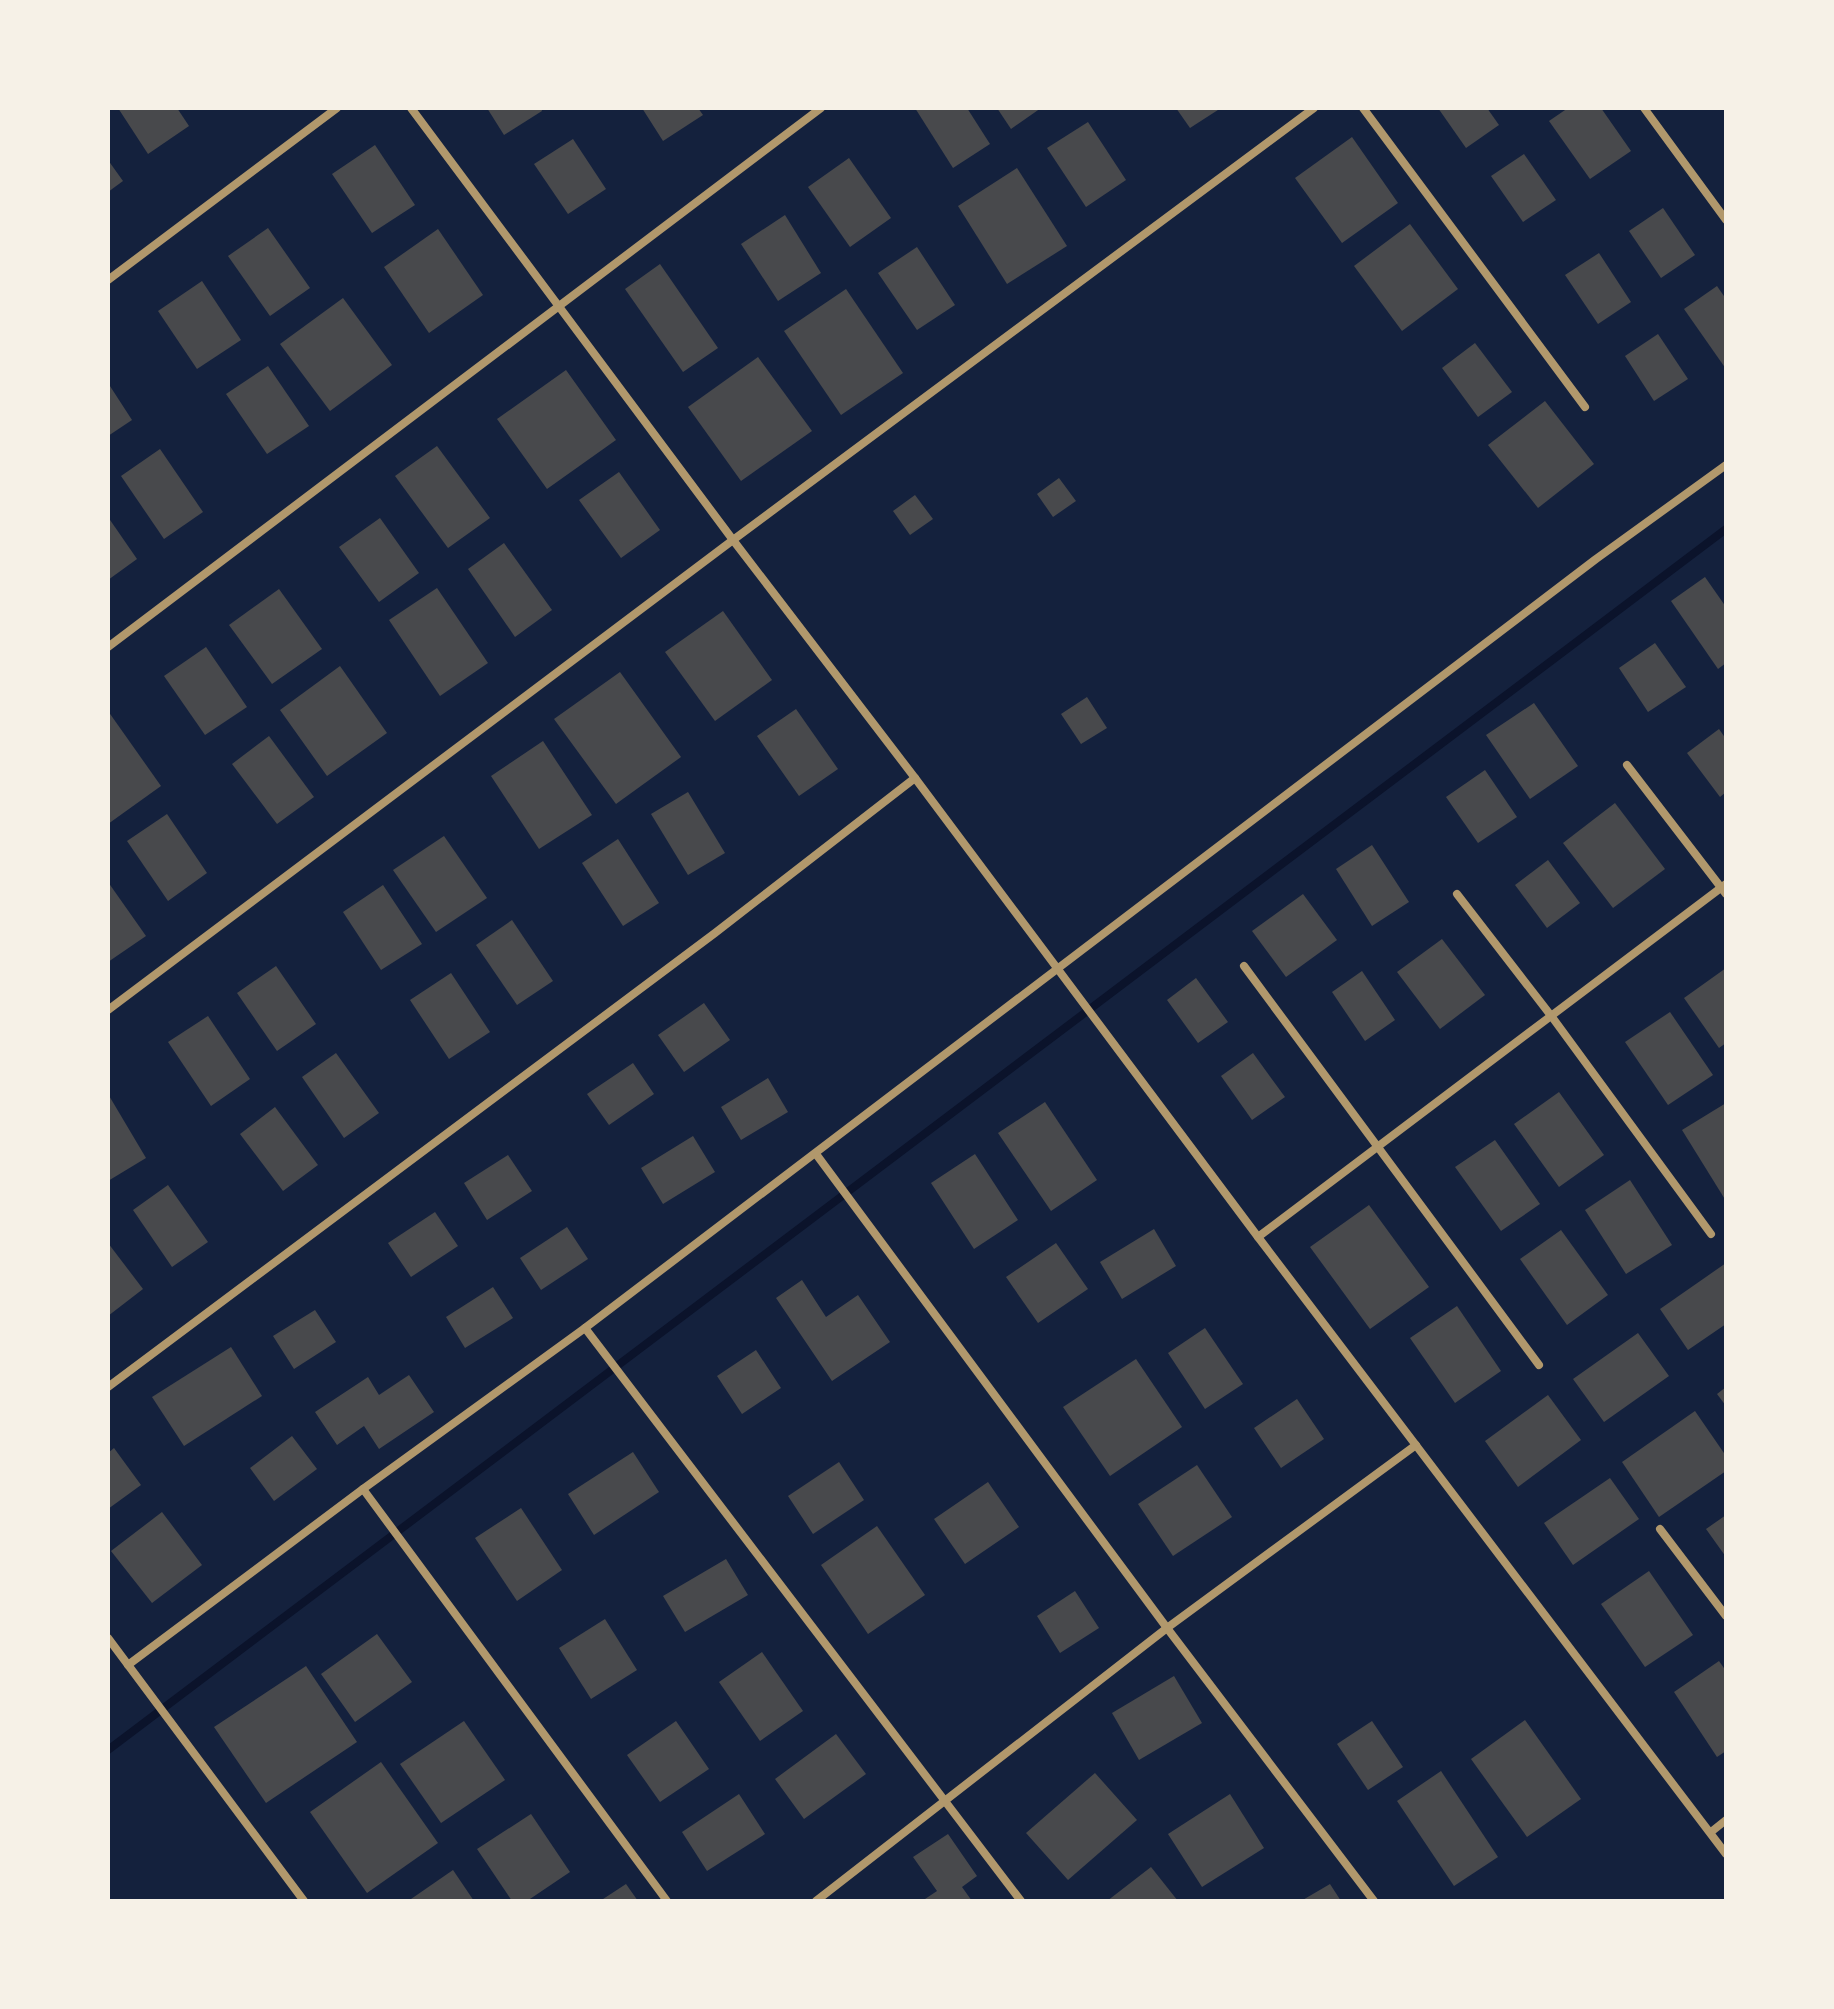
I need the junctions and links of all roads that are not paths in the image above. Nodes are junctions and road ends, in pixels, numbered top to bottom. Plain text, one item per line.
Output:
1 (337, 108) edge
2 (411, 108) edge
3 (821, 108) edge
4 (1314, 108) edge
5 (1363, 108) edge
6 (1644, 108) edge
7 (1726, 220) edge
8 (108, 280) edge
9 (559, 305) junction
10 (1585, 407) dead end
11 (1726, 465) edge
12 (733, 540) junction
13 (108, 647) edge
14 (1627, 765) dead end
15 (915, 778) junction
16 (1724, 889) edge
17 (1457, 894) dead end
18 (1244, 966) dead end
19 (1057, 968) junction
20 (108, 1010) edge
21 (1552, 1017) junction
22 (1378, 1146) junction
23 (816, 1154) junction
24 (1711, 1234) dead end
25 (1258, 1237) junction
26 (585, 1328) junction
27 (1539, 1365) dead end
28 (108, 1387) edge
29 (1416, 1445) junction
30 (363, 1489) junction
31 (1660, 1529) dead end
32 (1726, 1616) edge
33 (1167, 1628) junction
34 (108, 1638) edge
35 (128, 1665) junction
36 (946, 1800) junction
37 (1726, 1820) edge
38 (1711, 1832) junction
39 (1726, 1854) edge
40 (304, 1901) edge
41 (667, 1901) edge
42 (816, 1901) edge
43 (1021, 1901) edge
44 (1374, 1901) edge

1 - 8 street
2 - 9 street
3 - 9 street
4 - 12 street
5 - 10 street
6 - 7 street
9 - 12 street
9 - 13 street
11 - 19 street
12 - 15 street
12 - 20 street
14 - 16 street
15 - 19 street
15 - 28 street
16 - 21 street
17 - 21 street
18 - 22 street
19 - 23 street
19 - 25 street
21 - 22 street
21 - 24 street
22 - 25 street
22 - 27 street
23 - 26 street
23 - 33 street
25 - 29 street
26 - 30 street
26 - 36 street
29 - 33 street
29 - 38 street
30 - 35 street
30 - 41 street
31 - 32 street
33 - 36 street
33 - 44 street
34 - 35 street
35 - 40 street
36 - 42 street
36 - 43 street
37 - 38 street
38 - 39 street

